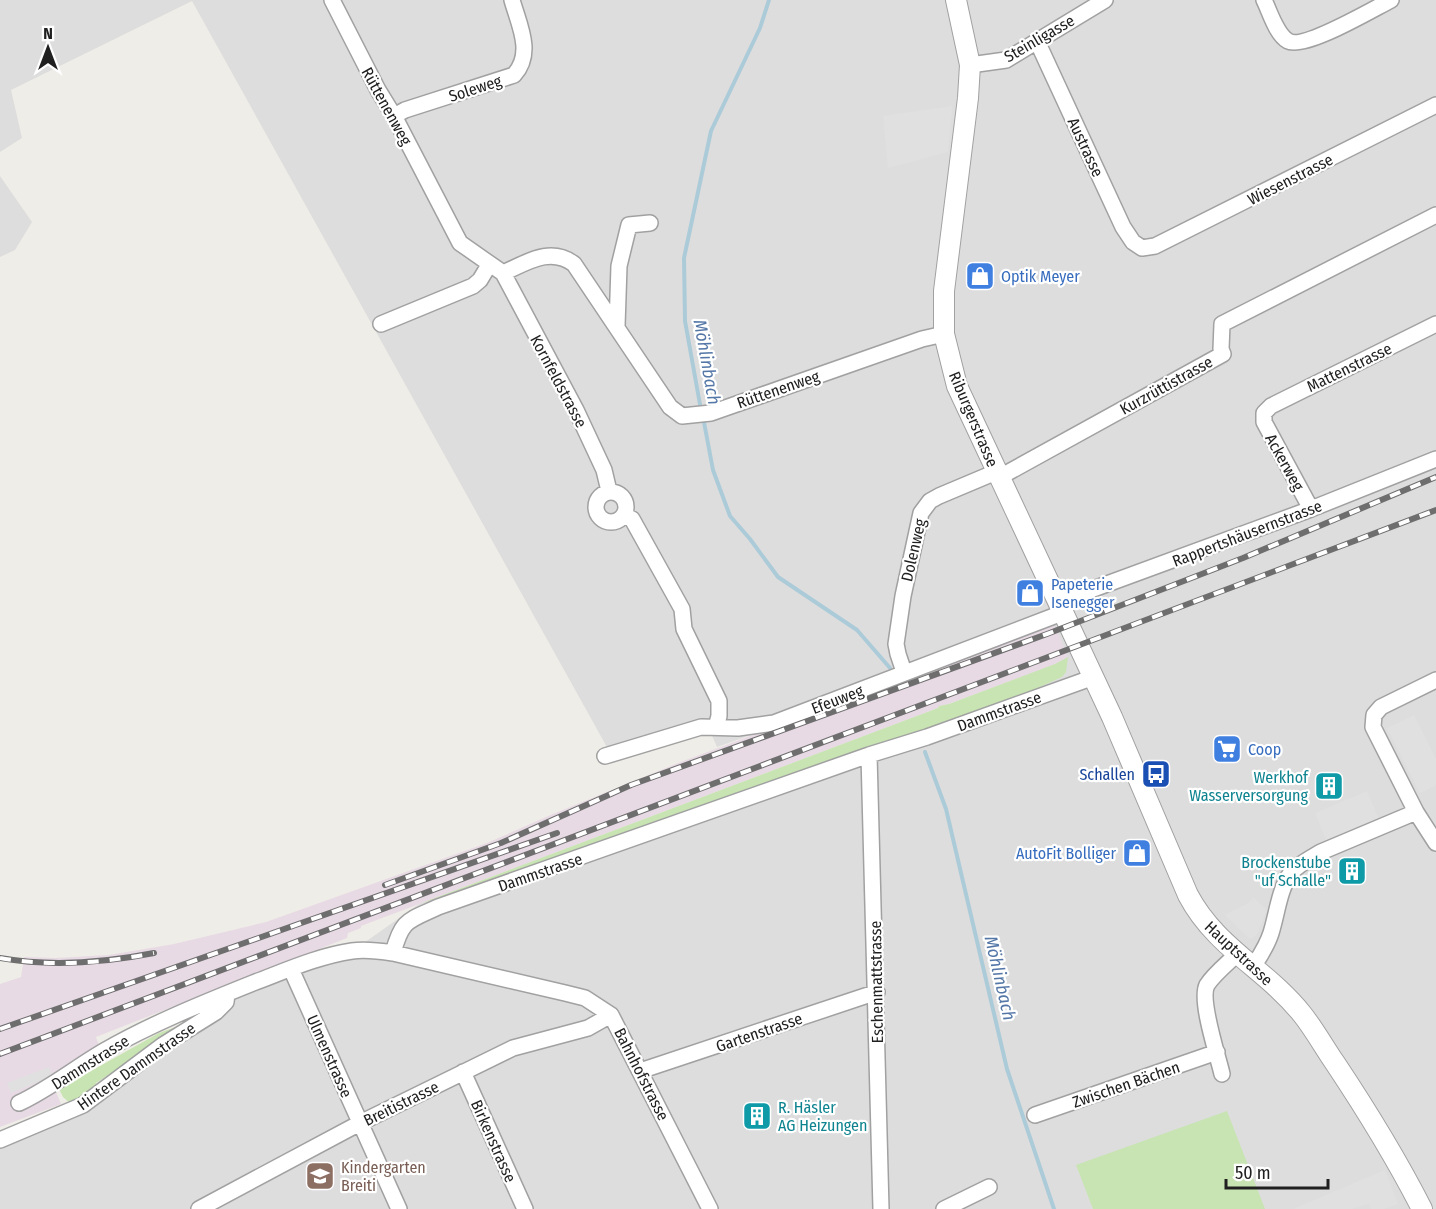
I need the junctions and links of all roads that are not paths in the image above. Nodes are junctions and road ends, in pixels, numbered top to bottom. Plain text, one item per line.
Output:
1 (332, 0) edge
2 (512, 0) edge
3 (956, 0) edge
4 (1105, 0) edge
5 (1264, 0) edge
6 (1391, 0) edge
7 (1037, 41) junction
8 (970, 65) junction
9 (1436, 105) edge
10 (394, 116) junction
11 (1436, 215) edge
12 (650, 223) dead end
13 (1142, 248) joint
14 (489, 265) junction
15 (503, 273) junction
16 (381, 324) dead end
17 (1436, 324) edge
18 (617, 327) junction
19 (944, 334) junction
20 (1264, 413) joint
21 (1436, 459) edge
22 (997, 475) junction
23 (609, 491) junction
24 (1311, 509) junction
25 (624, 515) junction
26 (1060, 608) junction
27 (904, 672) junction
28 (1094, 677) junction
29 (1436, 680) edge
30 (716, 727) junction
31 (869, 755) junction
32 (604, 756) dead end
33 (1416, 812) junction
34 (1436, 843) edge
35 (393, 953) junction
36 (1237, 954) junction
37 (1253, 967) junction
38 (291, 969) junction
39 (877, 992) junction
40 (227, 994) junction
41 (611, 1015) junction
42 (1217, 1052) junction
43 (640, 1071) junction
44 (463, 1072) junction
45 (1222, 1074) dead end
46 (19, 1103) dead end
47 (1035, 1115) dead end
48 (360, 1123) junction
49 (0, 1140) edge
50 (989, 1187) dead end
51 (216, 1205) edge
52 (200, 1209) edge
53 (399, 1209) edge
54 (525, 1209) edge
55 (710, 1209) edge
56 (881, 1209) edge
57 (944, 1209) edge
58 (1422, 1209) edge

1 - 10 street, Rüttenenweg
2 - 10 street, Soleweg
3 - 8 street, Riburgerstrasse
4 - 7 street, Steinligasse
5 - 6 street
7 - 8 street, Steinligasse
7 - 13 street, Austrasse
8 - 19 street, Riburgerstrasse
9 - 13 street, Wiesenstrasse
10 - 14 street, Rüttenenweg
11 - 22 street, Kurzrüttistrasse
12 - 18 street
14 - 15 street, Rüttenenweg
14 - 16 street
15 - 18 street, Rüttenenweg
15 - 23 street, Kornfeldstrasse
17 - 20 street, Mattenstrasse
18 - 19 street, Rüttenenweg
19 - 22 street, Riburgerstrasse
20 - 24 street, Ackerweg
21 - 24 street, Rappertshäusernstrasse
22 - 26 street, Riburgerstrasse
22 - 27 street, Dolenweg
23 - 25 street, Kornfeldstrasse
23 - 25 street
24 - 26 street, Rappertshäusernstrasse
25 - 30 street, Kornfeldstrasse
26 - 27 street, Efeuweg
26 - 28 street, Riburgerstrasse
27 - 30 street, Efeuweg
28 - 31 street, Dammstrasse
28 - 36 street, Hauptstrasse
29 - 33 street
30 - 32 street, Efeuweg
31 - 35 street, Dammstrasse
31 - 39 street, Eschenmattstrasse
33 - 34 street
33 - 37 street
35 - 38 street, Dammstrasse
35 - 41 street, Bahnhofstrasse
36 - 37 street, Hauptstrasse
36 - 42 street
37 - 58 street, Hauptstrasse
38 - 40 street, Dammstrasse
38 - 48 street, Ulmenstrasse
39 - 43 street, Gartenstrasse
39 - 56 street, Eschenmattstrasse
40 - 46 street, Dammstrasse
40 - 49 street, Hintere Dammstrasse
41 - 43 street, Bahnhofstrasse
41 - 44 street, Breitistrasse
42 - 45 street
42 - 47 street, Zwischen Bächen
43 - 55 street, Bahnhofstrasse
44 - 48 street, Breitistrasse
44 - 54 street, Birkenstrasse
48 - 51 street, Breitistrasse
48 - 53 street, Ulmenstrasse
50 - 57 street
51 - 52 street, Breitistrasse

